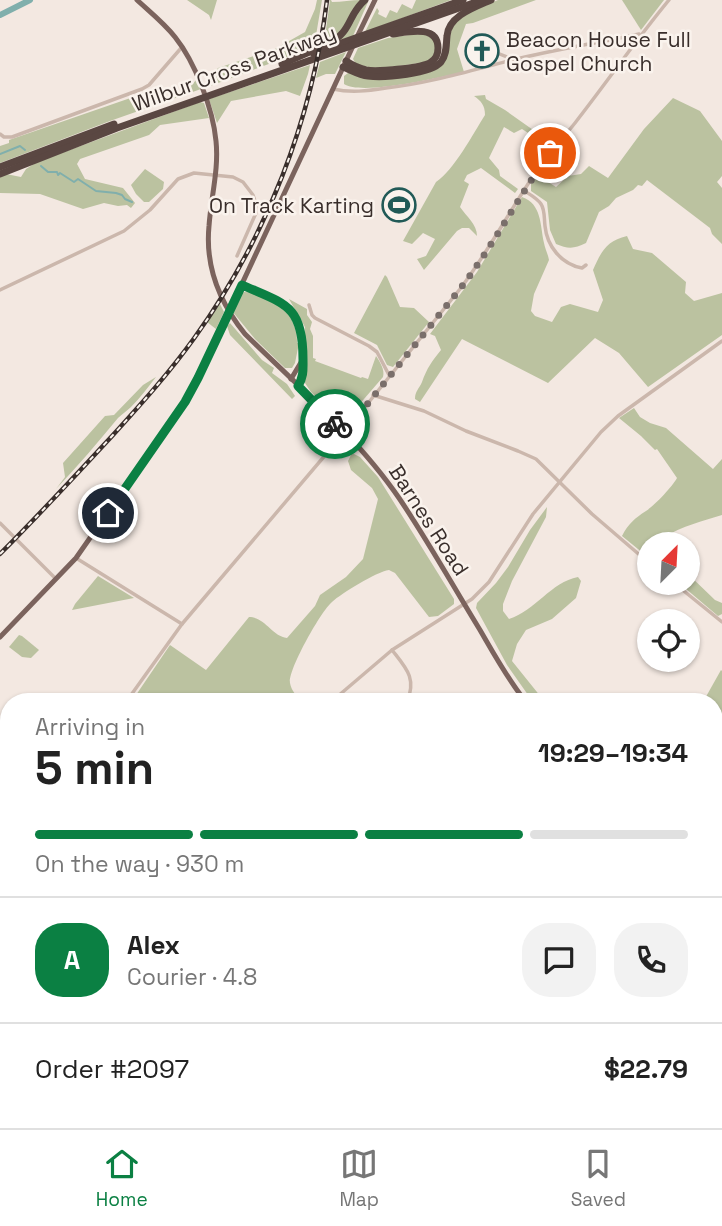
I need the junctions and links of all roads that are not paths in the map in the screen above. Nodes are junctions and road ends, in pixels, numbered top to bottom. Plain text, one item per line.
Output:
1 (137, 0) edge
2 (365, 0) edge
3 (375, 0) edge
4 (463, 0) edge
5 (482, 0) edge
6 (491, 0) edge
7 (669, 0) edge
8 (641, 34) junction
9 (365, 39) junction
10 (475, 40) dead end
11 (183, 47) junction
12 (322, 51) junction
13 (311, 55) junction
14 (513, 60) junction
15 (344, 64) junction
16 (333, 89) junction
17 (209, 93) junction
18 (198, 97) junction
19 (0, 134) edge
20 (0, 167) edge
21 (0, 174) edge
22 (216, 174) junction
23 (523, 191) junction
24 (237, 256) dead end
25 (586, 265) dead end
26 (242, 285) junction
27 (0, 290) edge
28 (309, 305) dead end
29 (722, 341) edge
30 (303, 359) junction
31 (389, 375) junction
32 (291, 379) junction
33 (298, 386) junction
34 (373, 394) junction
35 (344, 433) junction
36 (559, 481) junction
37 (0, 523) edge
38 (637, 553) edge
39 (76, 558) junction
40 (57, 580) junction
41 (689, 595) edge
42 (464, 604) junction
43 (722, 622) edge
44 (182, 624) junction
45 (0, 636) edge
46 (393, 650) junction
47 (132, 693) edge
48 (342, 693) edge
49 (411, 693) edge
50 (520, 693) edge

1 - 11 main road, Barnes Road
2 - 12 highway
3 - 15 main road
4 - 9 highway, Wilbur Cross Parkway
5 - 9 highway, Wilbur Cross Parkway
6 - 15 highway
7 - 8 street
8 - 14 street
8 - 23 street
9 - 12 highway, Wilbur Cross Parkway
9 - 15 highway
10 - 14 street
11 - 19 street
11 - 22 main road, Barnes Road
12 - 13 highway
13 - 17 highway, Wilbur Cross Parkway
13 - 17 highway, Wilbur Cross Parkway
14 - 16 street
15 - 16 main road
16 - 26 main road
17 - 18 highway, Wilbur Cross Parkway
18 - 20 highway, Wilbur Cross Parkway
18 - 21 highway, Wilbur Cross Parkway
22 - 24 street
22 - 27 street
22 - 32 main road, Barnes Road
23 - 25 street
23 - 31 street
26 - 30 main road
26 - 39 main road
28 - 31 street
29 - 36 street
30 - 32 main road
30 - 33 main road
31 - 34 street
32 - 33 main road, Barnes Road
33 - 35 main road, Barnes Road
34 - 35 street
34 - 36 street
35 - 42 main road, Barnes Road
35 - 44 street
36 - 38 street
36 - 42 street
37 - 40 street
39 - 40 main road
39 - 44 street
40 - 45 main road
41 - 43 street
42 - 46 street
42 - 50 main road, Barnes Road
44 - 47 street
46 - 48 street
46 - 49 street

